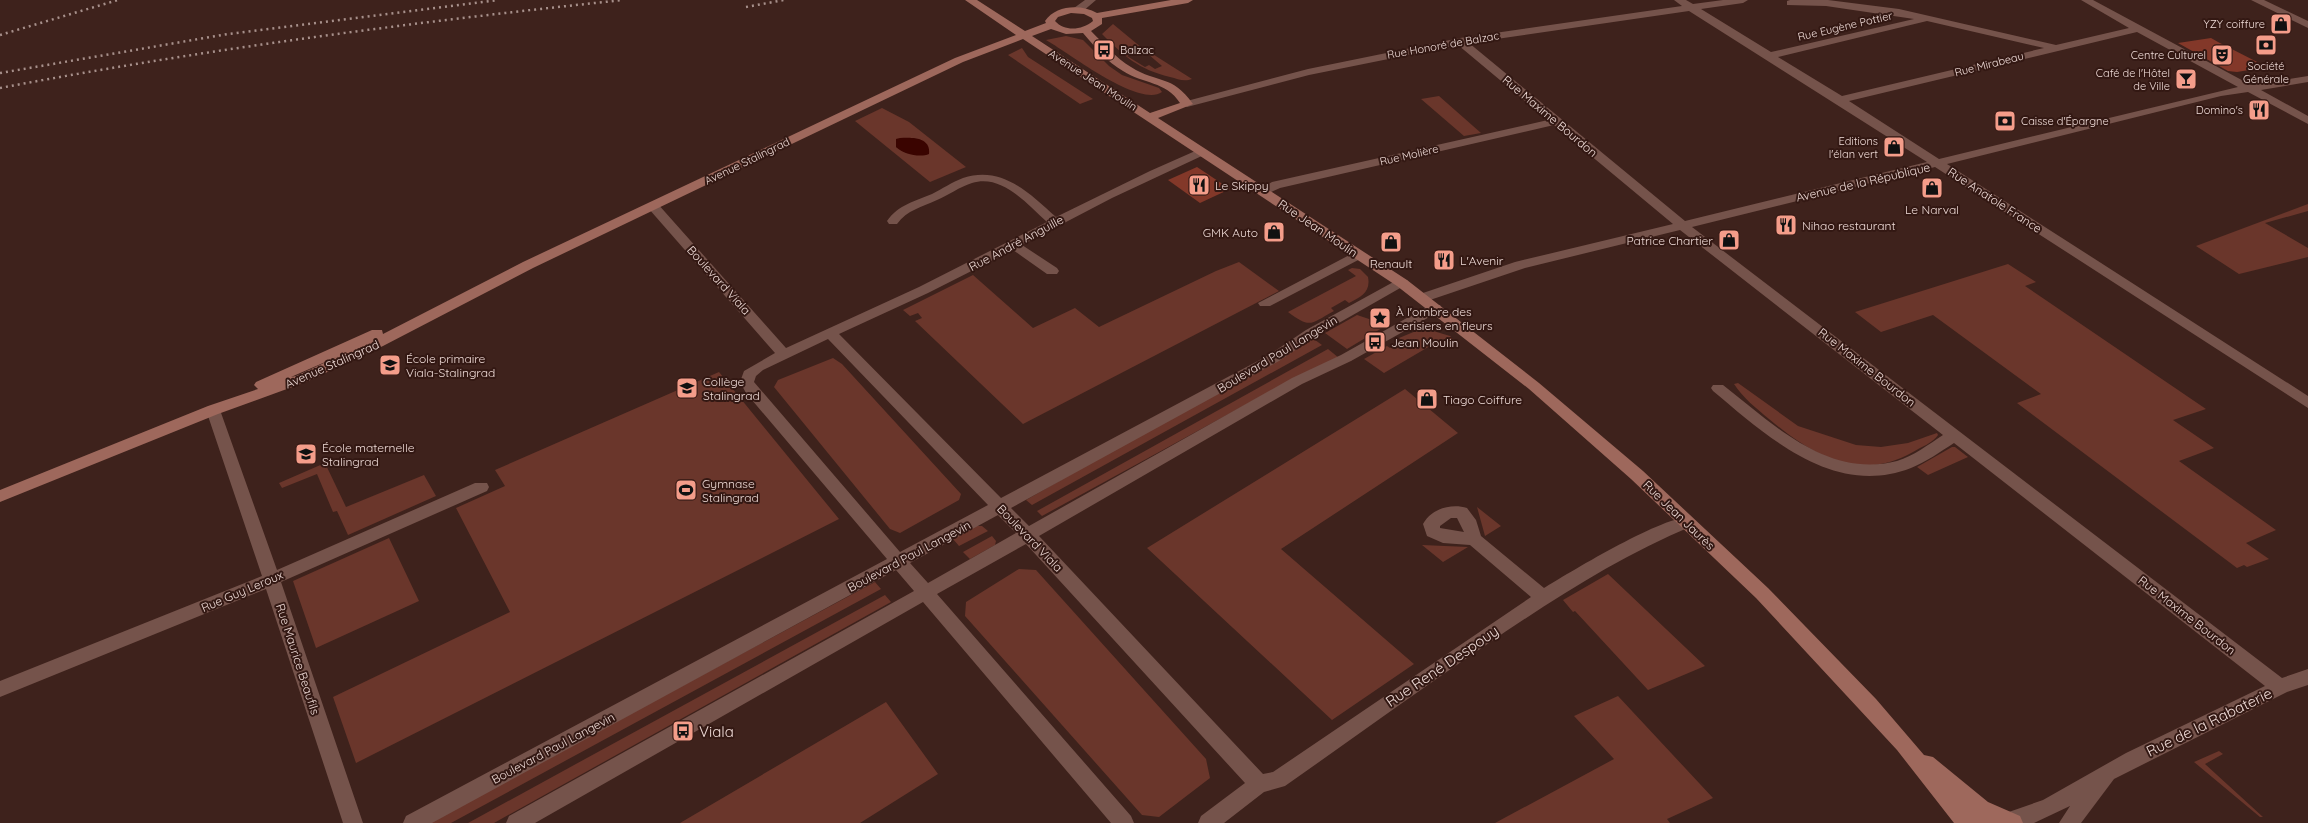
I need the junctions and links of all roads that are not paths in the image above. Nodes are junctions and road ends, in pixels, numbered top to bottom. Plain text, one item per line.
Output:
1 (970, 0) edge
2 (1091, 0) edge
3 (1188, 0) edge
4 (1679, 0) edge
5 (1743, 0) edge
6 (2086, 0) edge
7 (2256, 0) edge
8 (1821, 2) edge
9 (1790, 3) dead end
10 (1690, 7) junction
11 (1078, 10) junction
12 (1096, 16) junction
13 (1927, 18) junction
14 (1051, 24) junction
15 (2308, 25) edge
16 (2138, 29) junction
17 (1085, 30) junction
18 (1460, 40) junction
19 (2056, 48) junction
20 (1769, 56) junction
21 (2308, 79) edge
22 (2248, 88) junction
23 (1840, 100) junction
24 (1187, 104) junction
25 (2308, 112) edge
26 (2294, 113) junction
27 (1149, 117) junction
28 (1556, 121) junction
29 (2308, 121) edge
30 (1202, 152) junction
31 (1938, 164) junction
32 (1263, 191) junction
33 (653, 206) junction
34 (893, 221) dead end
35 (1055, 222) junction
36 (1682, 225) junction
37 (1013, 244) junction
38 (1359, 254) junction
39 (1052, 271) dead end
40 (1402, 283) junction
41 (1265, 303) dead end
42 (1428, 303) junction
43 (830, 333) junction
44 (784, 355) junction
45 (1718, 388) dead end
46 (2308, 403) edge
47 (213, 410) junction
48 (1955, 435) junction
49 (481, 487) dead end
50 (0, 496) edge
51 (1000, 507) junction
52 (1686, 522) junction
53 (1027, 535) junction
54 (1474, 539) dead end
55 (900, 562) junction
56 (272, 579) junction
57 (926, 593) junction
58 (1543, 597) junction
59 (2308, 677) edge
60 (2280, 687) junction
61 (0, 689) edge
62 (1904, 744) junction
63 (2112, 770) junction
64 (1258, 784) junction
65 (2007, 821) edge
66 (353, 823) edge
67 (413, 823) edge
68 (516, 823) edge
69 (1124, 823) edge
70 (1208, 823) edge
71 (1966, 823) edge
72 (1972, 823) edge
73 (2069, 823) edge

1 - 27 street, Avenue Jean Moulin
2 - 11 street
3 - 12 street
4 - 10 street, Rue Anatole France
5 - 10 street, Rue Honoré de Balzac
6 - 16 street
7 - 15 street
8 - 9 street
8 - 13 street
10 - 18 street, Rue Honoré de Balzac
10 - 20 street, Rue Anatole France
11 - 12 street
11 - 14 street, Avenue Stalingrad
12 - 17 street
13 - 19 street
13 - 20 street, Rue Eugène Pottier
14 - 17 street
14 - 33 street, Avenue Stalingrad
16 - 19 street, Rue Mirabeau
16 - 22 street
17 - 24 street
18 - 24 street, Rue Honoré de Balzac
18 - 28 street, Rue Maxime Bourdon
19 - 23 street, Rue Mirabeau
20 - 23 street, Rue Anatole France
21 - 22 street, Avenue de la République
22 - 25 street
22 - 26 street
22 - 31 street, Avenue de la République
23 - 31 street, Rue Anatole France
24 - 27 street, Rue Honoré de Balzac
25 - 26 street
26 - 29 street
27 - 30 street, Rue Jean Moulin
28 - 32 street, Rue Molière
28 - 36 street, Rue Maxime Bourdon
30 - 32 street, Rue Jean Moulin
30 - 35 street, Rue André Anguille
31 - 36 street, Avenue de la République
31 - 46 street, Rue Anatole France
32 - 38 street, Rue Jean Moulin
33 - 44 street, Boulevard Viala
33 - 47 street, Avenue Stalingrad
34 - 35 street
35 - 37 street, Rue André Anguille
36 - 42 street, Avenue de la République
36 - 48 street, Rue Maxime Bourdon
37 - 39 street
37 - 43 street, Rue André Anguille
38 - 40 street, Rue Jean Moulin
38 - 41 street
40 - 42 street, Rue Jean Moulin
40 - 51 street, Boulevard Paul Langevin
42 - 52 street, Rue Jean Jaurès
42 - 53 street
43 - 44 street
43 - 51 street, Boulevard Viala
44 - 55 street
45 - 48 street
47 - 50 street, Avenue Stalingrad
47 - 56 street, Rue Maurice Beaufils
48 - 60 street, Rue Maxime Bourdon
49 - 56 street, Rue Guy Leroux
51 - 53 street, Boulevard Viala
51 - 55 street, Boulevard Paul Langevin
52 - 58 street, Rue René Despouy
52 - 62 street, Rue Jean Jaurès
53 - 57 street
53 - 64 street, Boulevard Viala
54 - 58 street
55 - 57 street
55 - 67 street, Boulevard Paul Langevin
56 - 61 street, Rue Guy Leroux
56 - 66 street, Rue Maurice Beaufils
57 - 68 street
57 - 69 street
58 - 64 street, Rue René Despouy
59 - 60 street, Rue de la Rabaterie
60 - 63 street, Rue de la Rabaterie
62 - 65 street
62 - 71 street
63 - 65 street, Rue de la Rabaterie
63 - 73 street, Rue de la Rabaterie
64 - 70 street, Rue René Despouy
65 - 72 street

